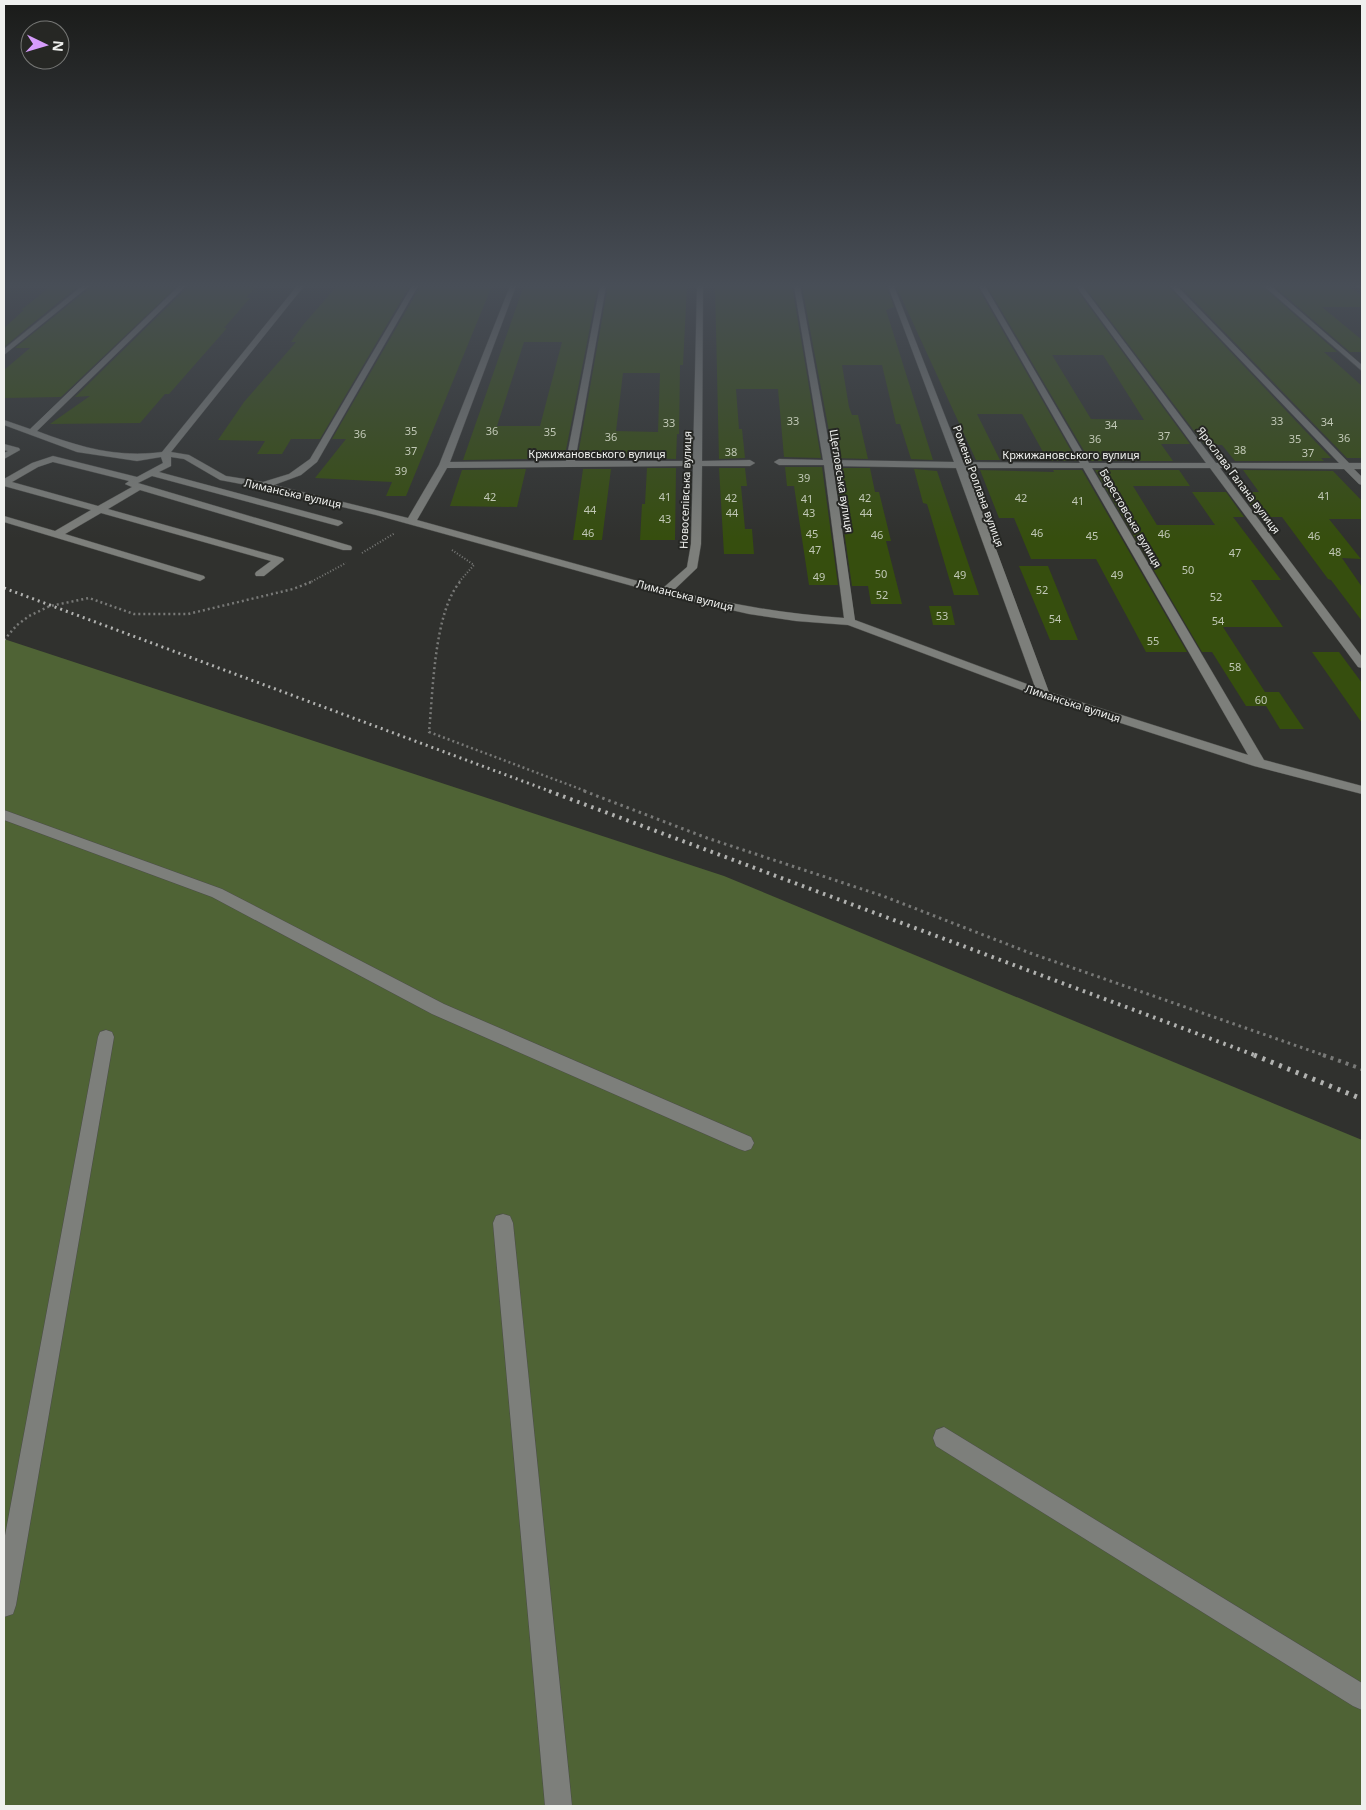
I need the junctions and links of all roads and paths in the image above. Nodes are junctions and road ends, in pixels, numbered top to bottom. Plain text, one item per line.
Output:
1 (97, 370) edge
2 (233, 370) edge
3 (366, 370) edge
4 (480, 370) edge
5 (587, 370) edge
6 (699, 370) edge
7 (812, 370) edge
8 (924, 370) edge
9 (1031, 370) edge
10 (1143, 370) edge
11 (1254, 370) edge
12 (4, 422) edge
13 (30, 432) junction
14 (4, 447) edge
15 (165, 454) junction
16 (4, 456) edge
17 (779, 462) dead end
18 (828, 462) junction
19 (698, 463) junction
20 (750, 463) dead end
21 (570, 464) junction
22 (444, 465) junction
23 (960, 465) junction
24 (1085, 465) junction
25 (1215, 465) junction
26 (1346, 466) junction
27 (1362, 466) edge
28 (152, 473) junction
29 (1362, 482) edge
30 (139, 484) junction
31 (263, 485) junction
32 (100, 510) junction
33 (4, 520) edge
34 (411, 522) junction
35 (338, 523) dead end
36 (56, 535) junction
37 (347, 548) dead end
38 (450, 549) dead end
39 (260, 574) dead end
40 (200, 578) dead end
41 (665, 592) junction
42 (89, 598) dead end
43 (850, 622) junction
44 (4, 634) edge
45 (8, 636) junction
46 (4, 640) edge
47 (1362, 665) edge
48 (1044, 694) junction
49 (1259, 763) junction
50 (1362, 790) edge
51 (4, 815) edge
52 (106, 1037) dead end
53 (1362, 1069) edge
54 (745, 1143) dead end
55 (503, 1223) dead end
56 (944, 1438) dead end
57 (4, 1605) edge
58 (1362, 1697) edge
59 (559, 1806) edge

1 - 13 street
2 - 15 street
3 - 31 street
4 - 22 street
5 - 21 street
6 - 19 street, Новоселівська вулиця
7 - 18 street, Щегловська вулиця
8 - 23 street, Ромена Роллана вулиця
9 - 24 street, Берестовська вулиця
10 - 25 street, Ярослава Галана вулиця
11 - 26 street
12 - 13 street, Лиманська вулиця
13 - 15 street, Лиманська вулиця
14 - 16 street
15 - 28 street
15 - 31 street, Лиманська вулиця
17 - 18 street, Кржижановського вулиця
18 - 23 street, Кржижановського вулиця
18 - 43 street, Щегловська вулиця
19 - 20 street, Кржижановського вулиця
19 - 21 street, Кржижановського вулиця
19 - 41 street, Новоселівська вулиця
21 - 22 street, Кржижановського вулиця
22 - 34 street
23 - 24 street, Кржижановського вулиця
23 - 48 street, Ромена Роллана вулиця
24 - 25 street, Кржижановського вулиця
24 - 49 street, Берестовська вулиця
25 - 26 street, Кржижановського вулиця
25 - 47 street, Ярослава Галана вулиця
26 - 27 street, Кржижановського вулиця
26 - 29 street
28 - 30 street
28 - 35 street
30 - 32 street
30 - 32 street
30 - 37 street
31 - 34 street, Лиманська вулиця
32 - 36 street
32 - 39 street
33 - 36 street
34 - 41 street, Лиманська вулиця
36 - 40 street
38 - 53 path
41 - 43 street, Лиманська вулиця
42 - 45 path
43 - 48 street, Лиманська вулиця
44 - 45 path
45 - 46 path
48 - 49 street, Лиманська вулиця
49 - 50 street, Лиманська вулиця
51 - 54 street
52 - 57 street
55 - 59 street
56 - 58 street

